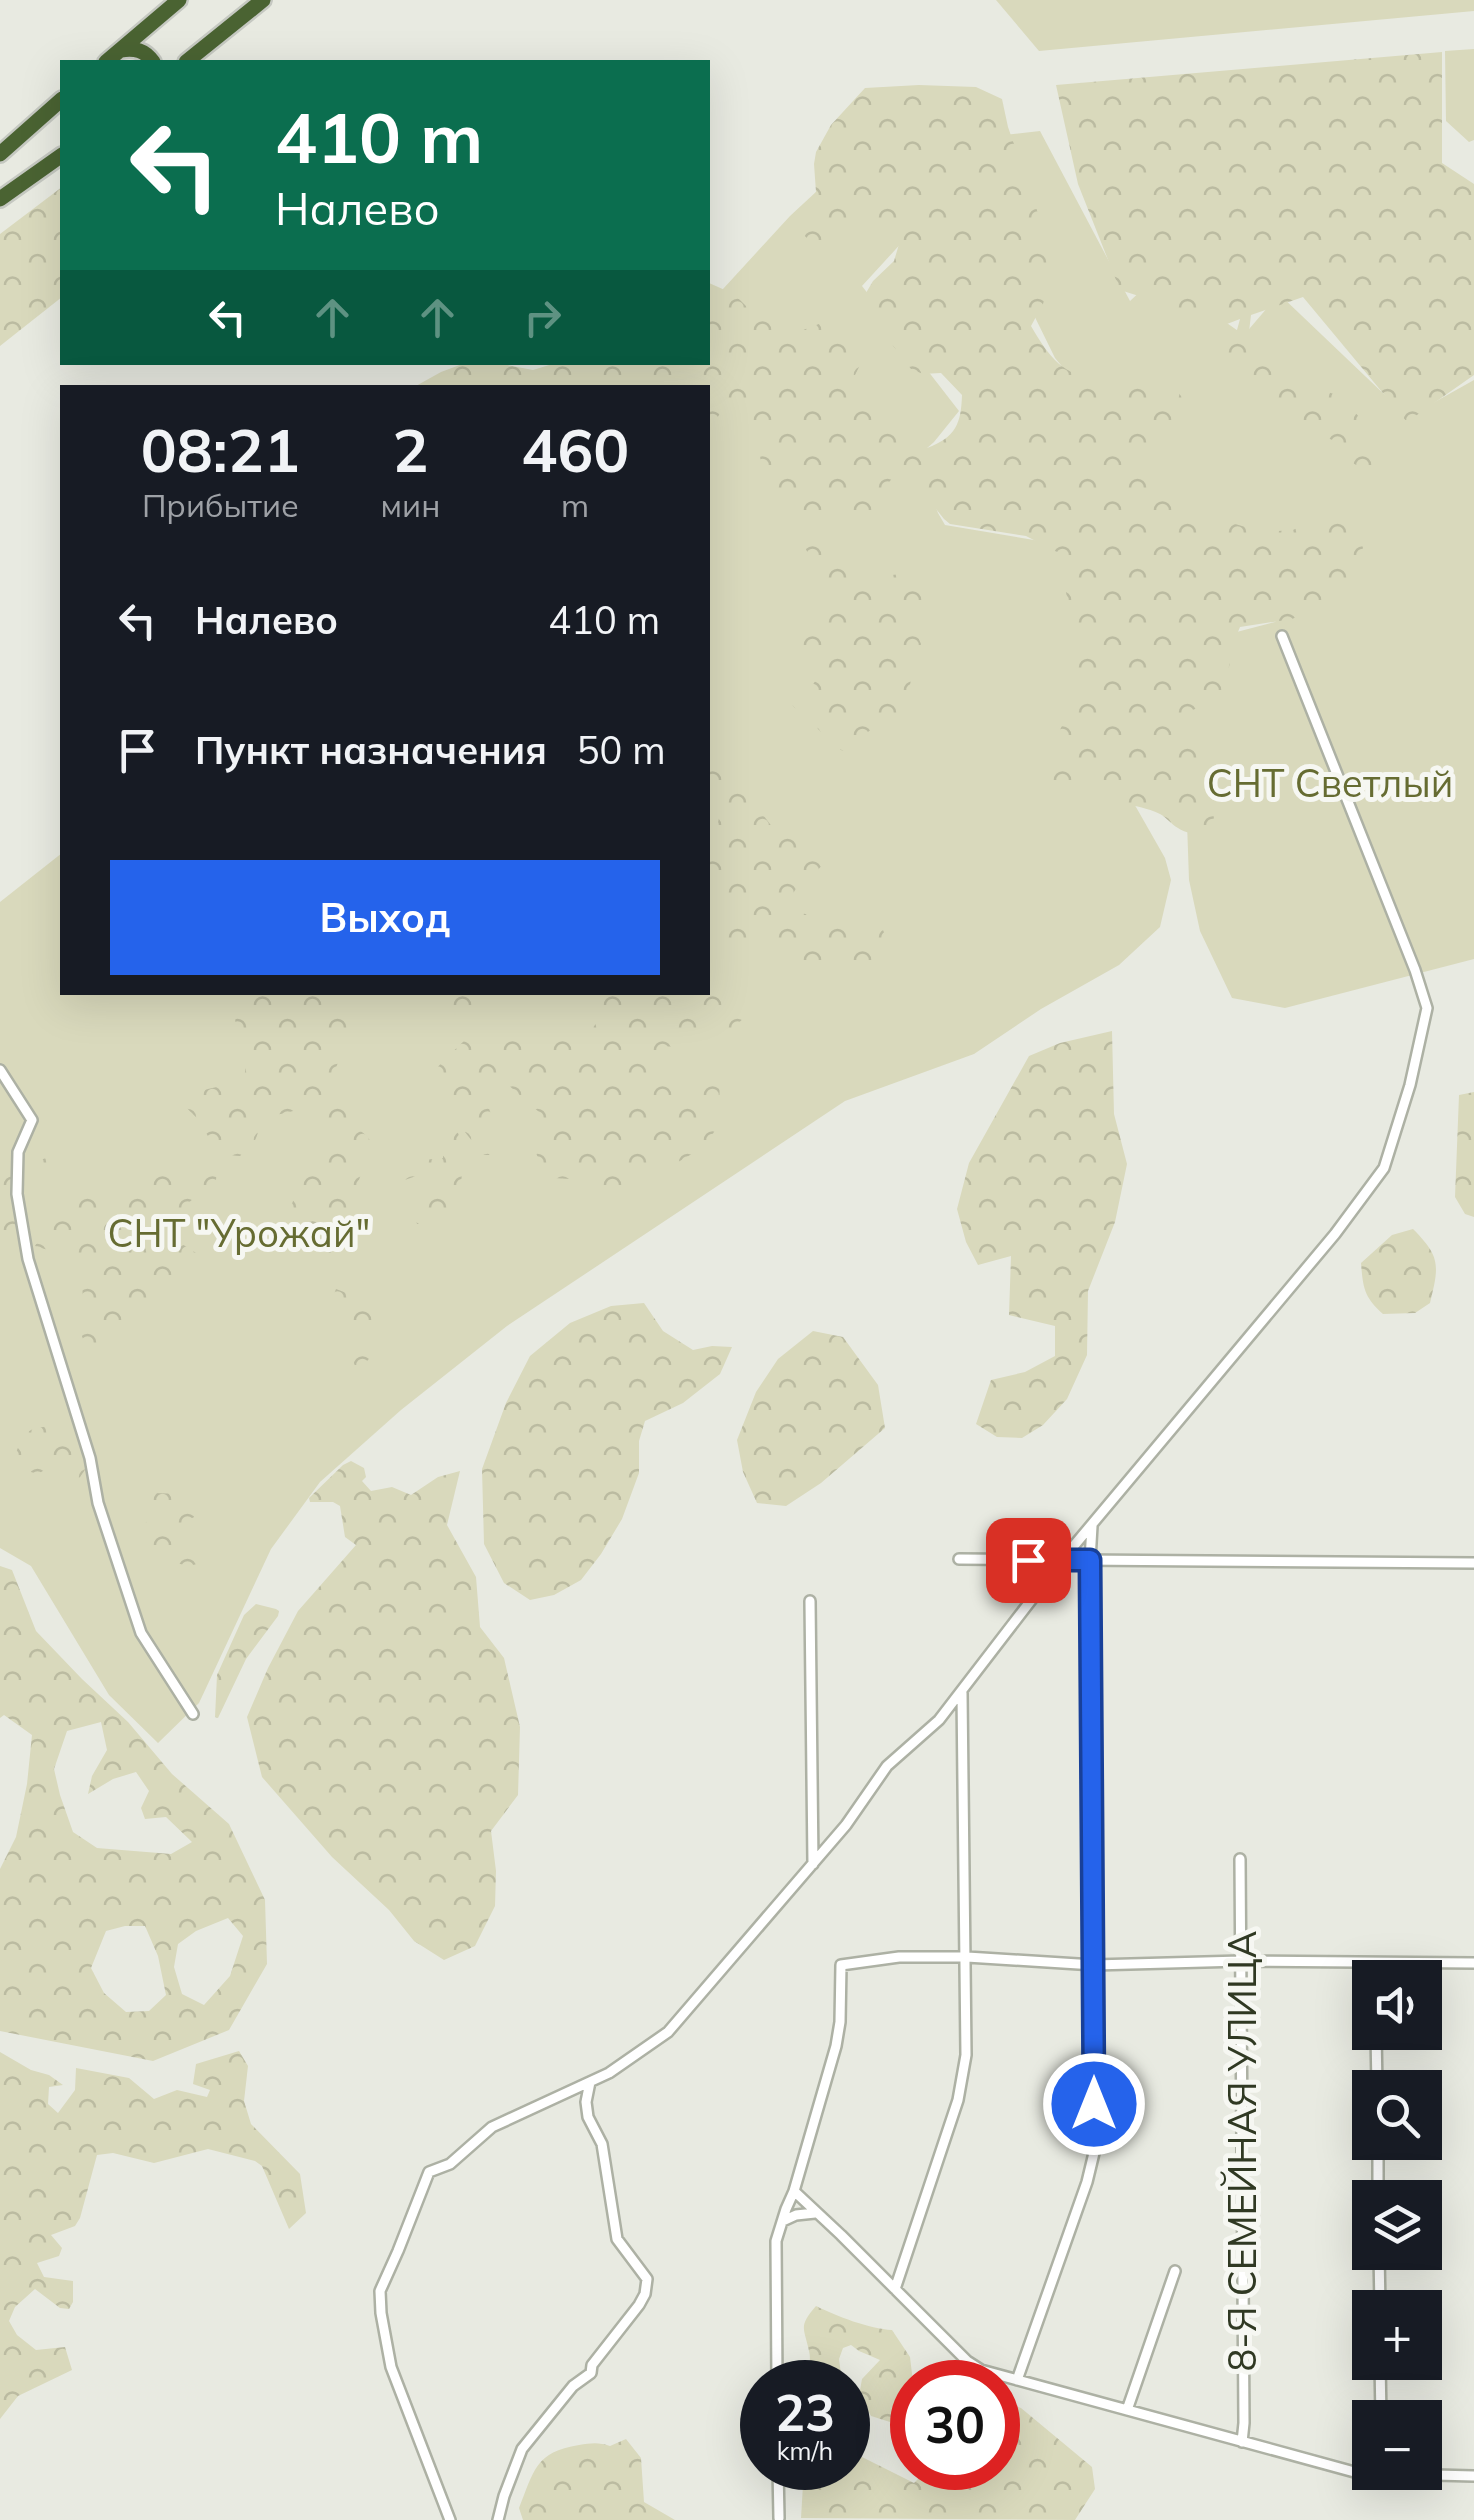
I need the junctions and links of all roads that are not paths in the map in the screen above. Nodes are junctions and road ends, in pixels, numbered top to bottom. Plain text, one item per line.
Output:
1 (179, 0) edge
2 (263, 0) edge
3 (121, 50) junction
4 (108, 60) edge
5 (151, 60) edge
6 (188, 60) edge
7 (60, 101) edge
8 (0, 154) edge
9 (60, 156) edge
10 (0, 198) edge
11 (1282, 636) dead end
12 (0, 1070) edge
13 (1092, 1523) junction
14 (960, 1560) dead end
15 (1062, 1560) junction
16 (1090, 1560) junction
17 (1474, 1563) edge
18 (810, 1601) dead end
19 (962, 1691) junction
20 (192, 1714) dead end
21 (1240, 1859) dead end
22 (813, 1864) junction
23 (967, 1957) junction
24 (1240, 1961) junction
25 (1352, 1962) edge
26 (1442, 1963) edge
27 (1474, 1963) edge
28 (1094, 1965) junction
29 (590, 2082) junction
30 (794, 2191) junction
31 (818, 2214) junction
32 (782, 2222) junction
33 (1175, 2271) dead end
34 (895, 2289) junction
35 (777, 2360) edge
36 (966, 2360) edge
37 (1020, 2372) edge
38 (1020, 2381) edge
39 (1127, 2410) junction
40 (1242, 2442) junction
41 (1352, 2472) edge
42 (1442, 2475) edge
43 (1474, 2476) edge
44 (778, 2490) edge
45 (779, 2518) edge
46 (450, 2520) edge
47 (498, 2520) edge

1 - 3 highway
2 - 6 highway
3 - 4 highway
3 - 5 highway
7 - 8 highway
9 - 10 highway
11 - 13 street
12 - 20 street
13 - 15 street
13 - 16 street
14 - 15 street
15 - 16 street
15 - 19 street
16 - 17 street
16 - 28 street
18 - 22 street
19 - 22 street
19 - 23 street
21 - 24 street, 8-Я СЕМЕЙНАЯ УЛИЦА
22 - 29 street
23 - 28 street
23 - 30 street
23 - 34 street
24 - 25 street
24 - 28 street
24 - 40 street, 8-Я СЕМЕЙНАЯ УЛИЦА
26 - 27 street
28 - 37 street
29 - 46 street
29 - 47 street
30 - 31 street
30 - 32 street
31 - 32 street
31 - 34 street
32 - 35 street
33 - 39 street
34 - 36 street
38 - 39 street
39 - 40 street
40 - 41 street
42 - 43 street
44 - 45 street

